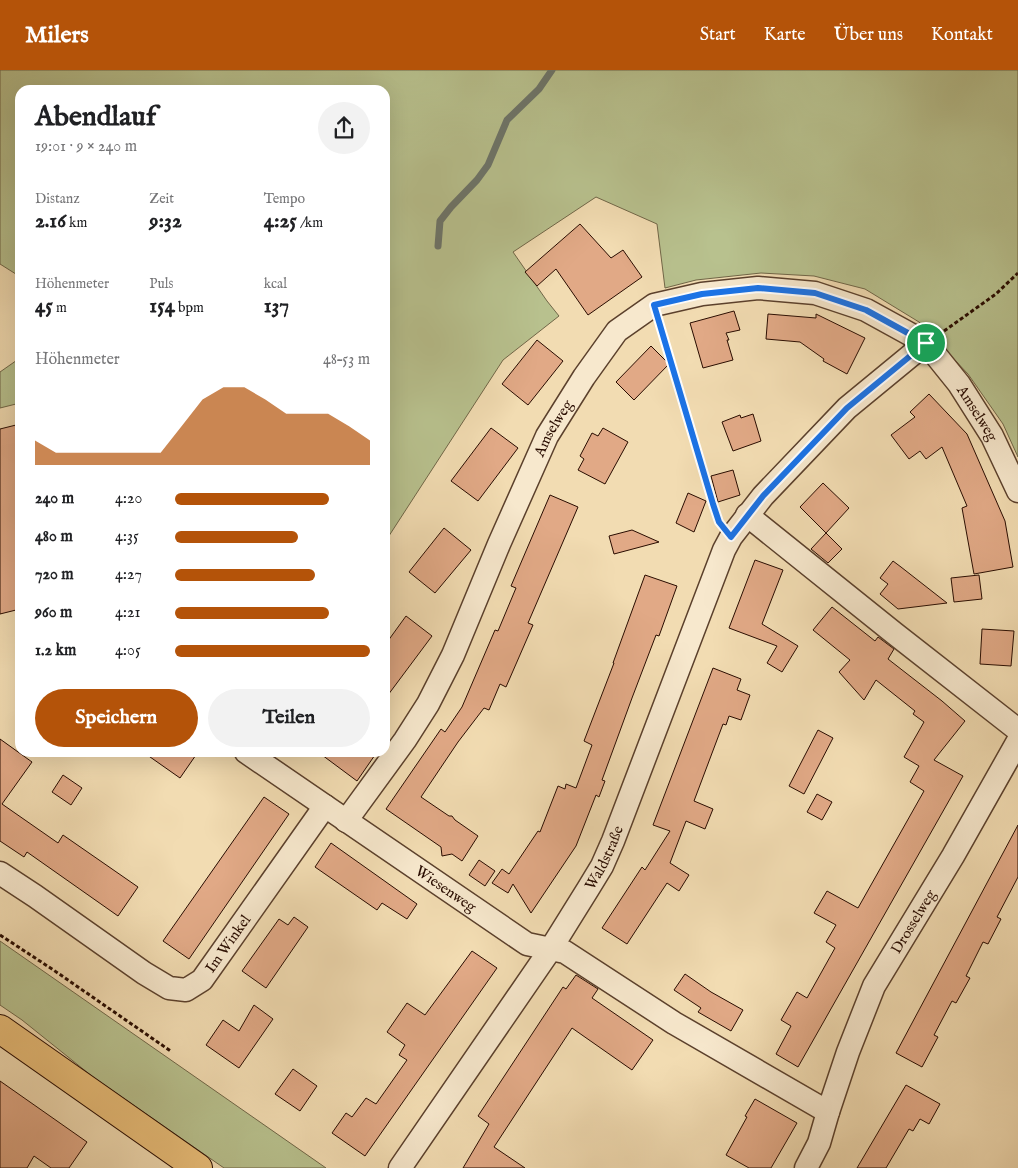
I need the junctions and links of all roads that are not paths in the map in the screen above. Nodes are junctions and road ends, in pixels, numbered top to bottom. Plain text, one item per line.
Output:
1 (926, 343) junction
2 (1018, 492) edge
3 (747, 515) junction
4 (1018, 730) edge
5 (1018, 741) edge
6 (253, 757) edge
7 (325, 806) junction
8 (346, 821) junction
9 (0, 873) edge
10 (550, 950) junction
11 (0, 1029) edge
12 (828, 1112) junction
13 (198, 1168) edge
14 (400, 1168) edge
15 (806, 1168) edge

1 - 2 street, Amselweg
1 - 3 street
1 - 8 street, Amselweg
3 - 4 street
3 - 10 street, Waldstraße
5 - 12 street, Drosselweg
6 - 7 street
7 - 8 street
7 - 9 street, Im Winkel
8 - 10 street, Wiesenweg
10 - 12 street
10 - 14 street, Waldstraße
11 - 13 main road
12 - 15 street, Drosselweg

